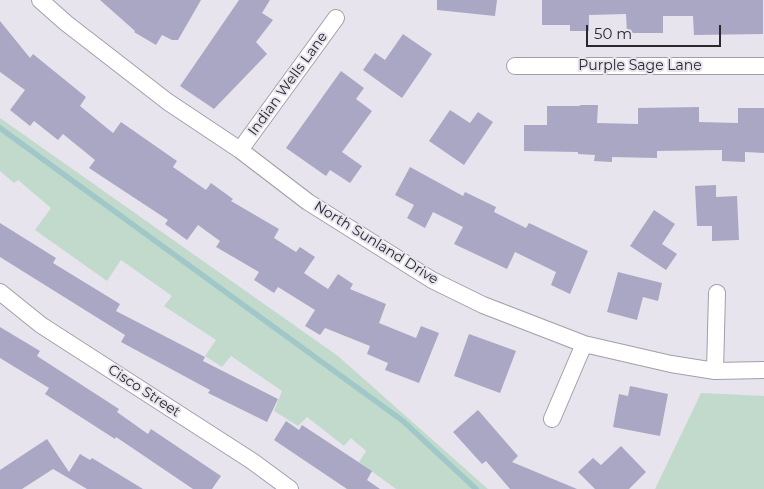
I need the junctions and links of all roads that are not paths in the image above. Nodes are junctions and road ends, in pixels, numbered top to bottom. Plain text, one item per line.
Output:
1 (40, 0) edge
2 (336, 18) dead end
3 (515, 66) dead end
4 (764, 66) edge
5 (240, 150) junction
6 (0, 292) edge
7 (717, 293) dead end
8 (584, 344) junction
9 (764, 370) edge
10 (715, 371) junction
11 (552, 419) dead end
12 (290, 489) edge

1 - 5 street, North Sunland Drive
2 - 5 street, Indian Wells Lane
3 - 4 street, Purple Sage Lane
5 - 8 street, North Sunland Drive
6 - 12 street, Cisco Street
7 - 10 street
8 - 10 street, North Sunland Drive
8 - 11 street
9 - 10 street, North Sunland Drive

